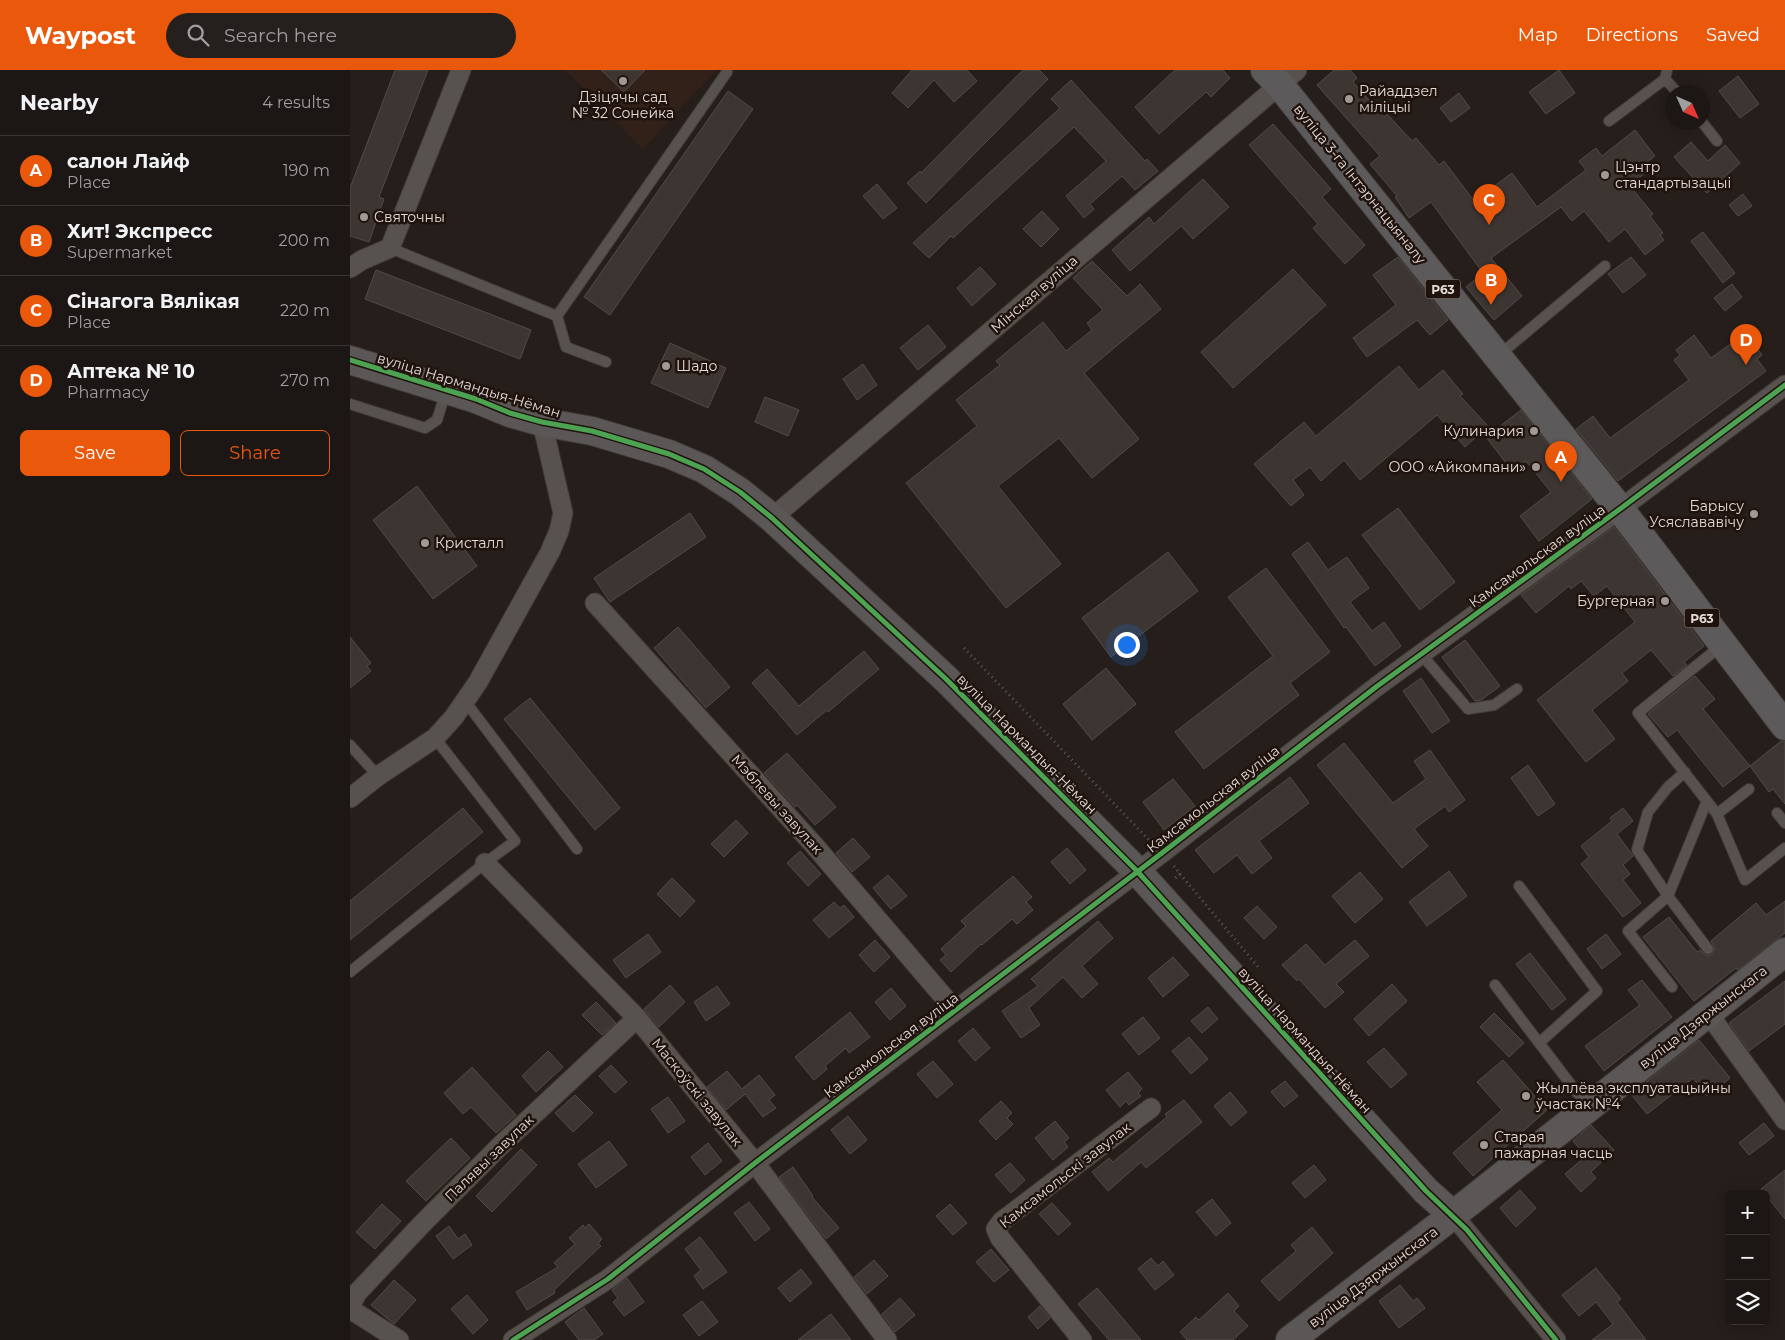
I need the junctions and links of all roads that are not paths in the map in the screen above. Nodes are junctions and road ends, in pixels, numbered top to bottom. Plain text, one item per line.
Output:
1 (461, 70) edge
2 (727, 72) dead end
3 (1666, 74) edge
4 (1280, 75) edge
5 (1673, 85) edge
6 (1609, 121) dead end
7 (1708, 130) edge
8 (1717, 141) dead end
9 (390, 248) junction
10 (1604, 266) dead end
11 (350, 268) edge
12 (557, 316) junction
13 (1497, 356) junction
14 (350, 360) edge
15 (606, 362) dead end
16 (1785, 385) edge
17 (447, 390) junction
18 (350, 404) edge
19 (542, 422) junction
20 (1620, 509) junction
21 (772, 518) junction
22 (595, 603) dead end
23 (1723, 644) junction
24 (1421, 654) junction
25 (1517, 689) dead end
26 (464, 702) junction
27 (1785, 726) edge
28 (436, 738) junction
29 (350, 746) edge
30 (1685, 772) junction
31 (378, 776) junction
32 (1749, 789) dead end
33 (350, 798) edge
34 (1707, 801) junction
35 (1777, 813) dead end
36 (1717, 814) junction
37 (1785, 822) edge
38 (1785, 848) edge
39 (577, 849) dead end
40 (485, 863) junction
41 (1137, 871) junction
42 (1519, 886) dead end
43 (1668, 896) junction
44 (1708, 949) dead end
45 (1785, 952) edge
46 (350, 972) edge
47 (1495, 985) dead end
48 (1672, 987) dead end
49 (955, 1010) junction
50 (1708, 1013) junction
51 (637, 1018) junction
52 (1539, 1043) junction
53 (1589, 1107) junction
54 (1151, 1108) dead end
55 (1785, 1120) edge
56 (754, 1163) junction
57 (1453, 1215) junction
58 (350, 1307) edge
59 (520, 1339) edge
60 (400, 1340) edge
61 (887, 1340) edge
62 (1082, 1340) edge
63 (1290, 1340) edge
64 (1556, 1340) edge

1 - 9 street
2 - 12 lane
3 - 5 lane
3 - 6 lane
4 - 13 main road, вуліца 3-га Інтэрнацыяналу / Р63
4 - 21 street, Мінская вуліца
7 - 8 lane
9 - 11 street
9 - 12 lane
10 - 13 lane
12 - 15 lane
13 - 20 main road, вуліца 3-га Інтэрнацыяналу / Р63
14 - 17 street, вуліца Нармандыя-Нёман
16 - 20 street, Камсамольская вуліца
17 - 18 lane
17 - 19 street, вуліца Нармандыя-Нёман
19 - 21 street, вуліца Нармандыя-Нёман
19 - 26 street
20 - 23 main road, вуліца 3-га Інтэрнацыяналу / Р63
20 - 24 street, Камсамольская вуліца
21 - 41 street, вуліца Нармандыя-Нёман
22 - 49 street, Мэблевы завулак
23 - 27 main road, вуліца 3-га Інтэрнацыяналу / Р63
23 - 30 lane
24 - 25 lane
24 - 41 street, Камсамольская вуліца
26 - 28 street
26 - 39 lane
28 - 31 street
28 - 40 lane
29 - 31 lane
30 - 34 lane
30 - 43 lane
31 - 33 street
32 - 36 lane
34 - 36 lane
34 - 43 lane
35 - 37 lane
36 - 38 lane
40 - 46 lane
40 - 51 street, Маскоўскі завулак
41 - 49 street, Камсамольская вуліца
41 - 57 street, вуліца Нармандыя-Нёман
42 - 52 lane
43 - 44 lane
43 - 48 lane
45 - 50 street, вуліца Дзяржынскага
47 - 52 lane
49 - 56 street, Камсамольская вуліца
50 - 53 street, вуліца Дзяржынскага
50 - 55 street
51 - 56 street, Маскоўскі завулак
51 - 58 street, Палявы завулак
52 - 53 lane
53 - 57 street, вуліца Дзяржынскага
54 - 62 street, Камсамольскі завулак
56 - 59 street, Камсамольская вуліца
56 - 61 street, Маскоўскі завулак
57 - 63 street, вуліца Дзяржынскага
57 - 64 street, вуліца Нармандыя-Нёман
58 - 60 street

